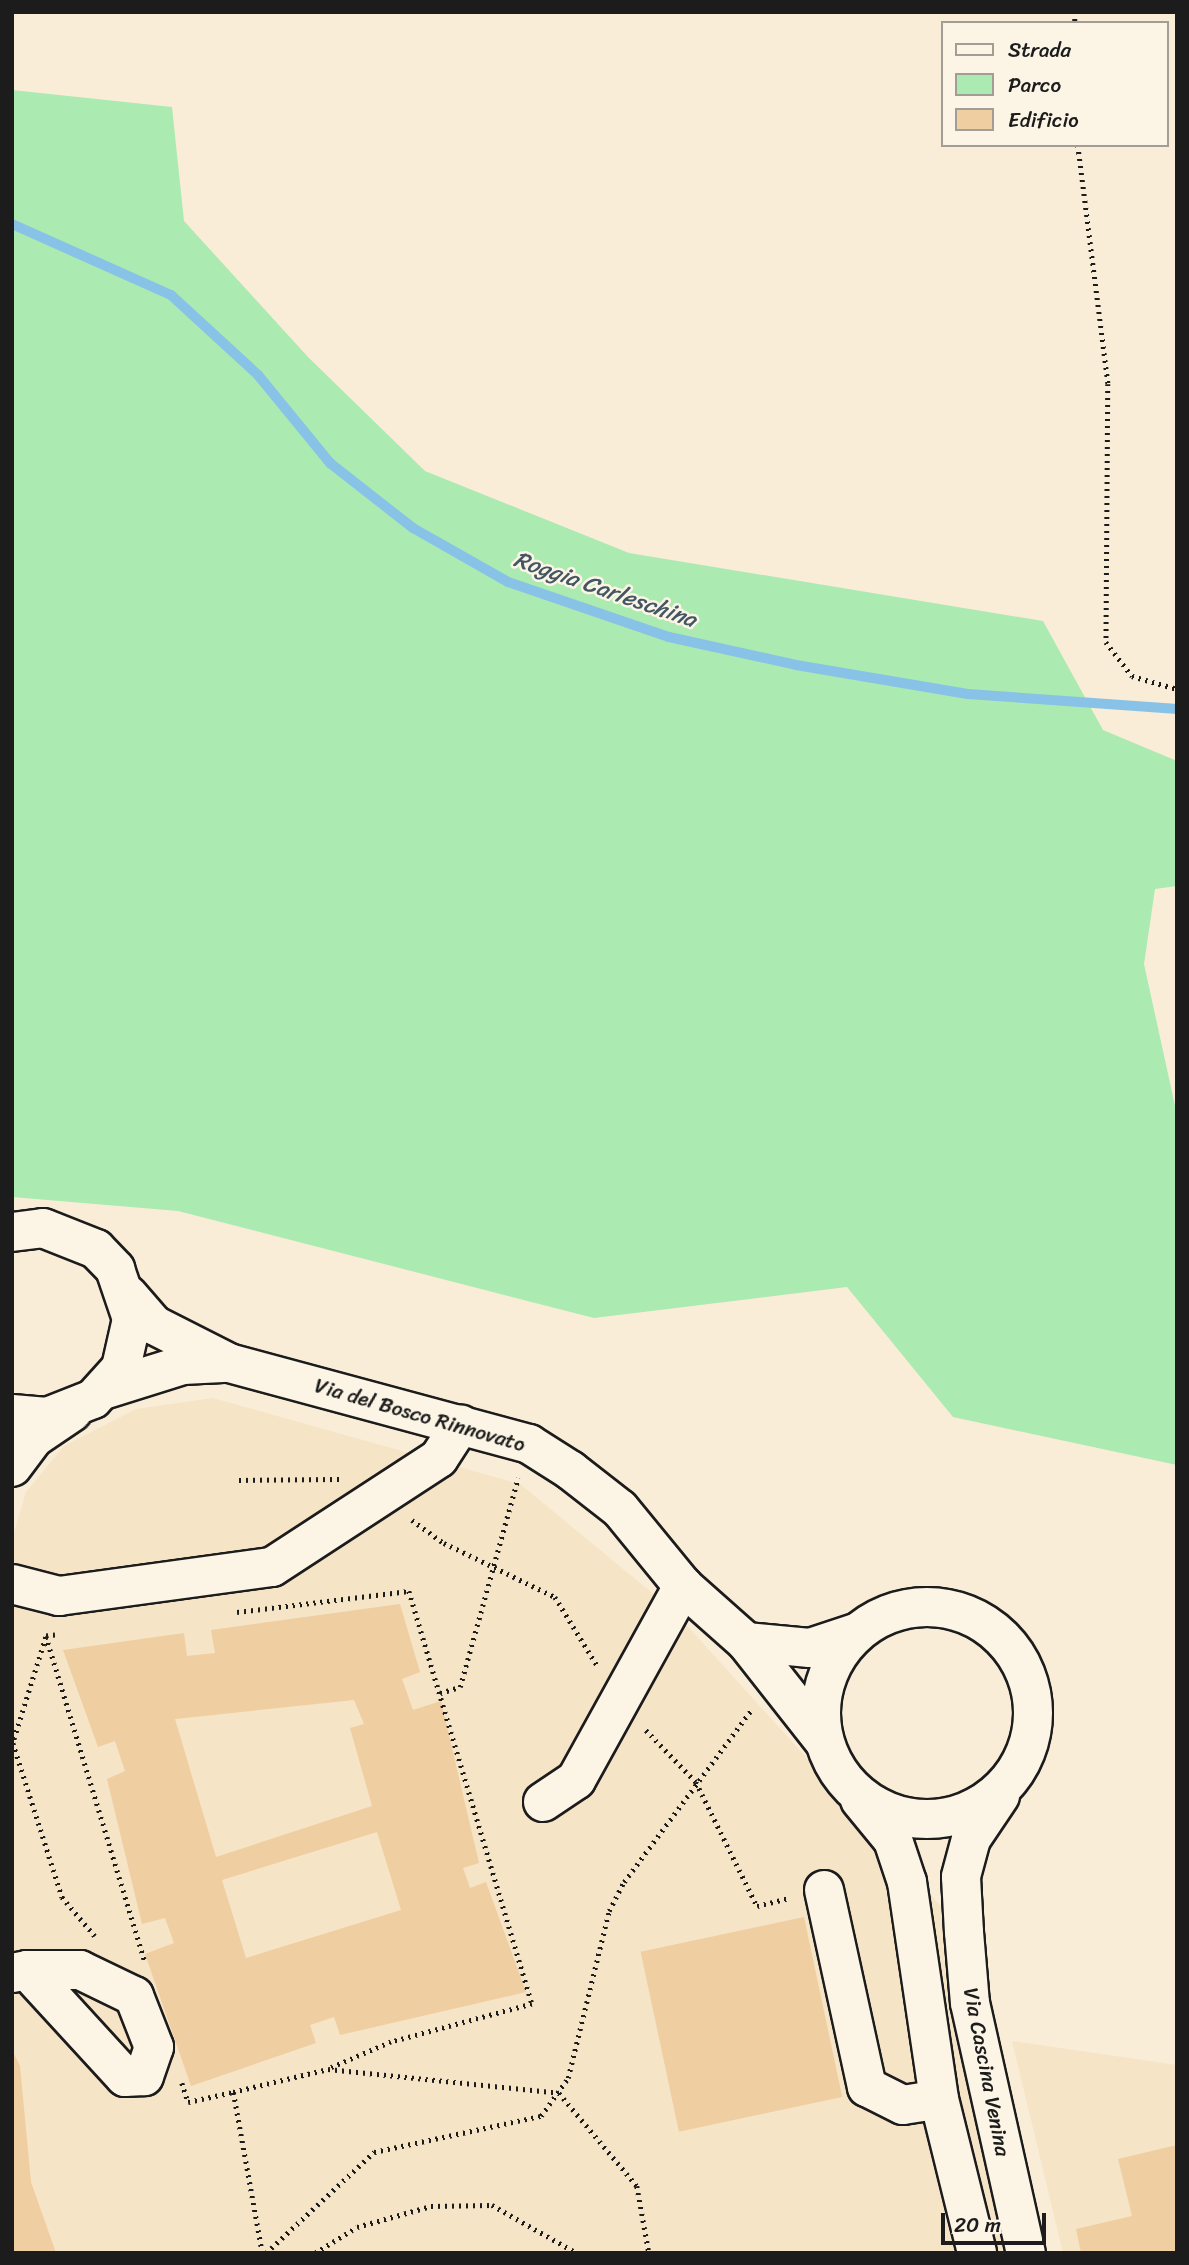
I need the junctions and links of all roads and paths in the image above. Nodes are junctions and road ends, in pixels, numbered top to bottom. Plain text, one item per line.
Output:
1 (1078, 147) edge
2 (1177, 689) edge
3 (12, 1232) edge
4 (128, 1295) junction
5 (229, 1363) junction
6 (92, 1398) junction
7 (12, 1414) edge
8 (461, 1424) junction
9 (529, 1444) junction
10 (12, 1467) edge
11 (239, 1480) dead end
12 (378, 1495) junction
13 (491, 1561) junction
14 (12, 1584) edge
15 (683, 1586) junction
16 (221, 1614) dead end
17 (855, 1633) junction
18 (60, 1634) dead end
19 (46, 1636) junction
20 (746, 1642) junction
21 (774, 1681) junction
22 (440, 1693) junction
23 (620, 1703) junction
24 (823, 1740) junction
25 (1013, 1778) junction
26 (696, 1782) junction
27 (852, 1790) junction
28 (543, 1802) dead end
29 (824, 1890) joint
30 (105, 1948) dead end
31 (135, 1960) dead end
32 (146, 1964) junction
33 (149, 1977) dead end
34 (328, 2069) junction
35 (180, 2077) dead end
36 (233, 2092) junction
37 (559, 2093) junction
38 (939, 2099) junction
39 (264, 2253) edge
40 (315, 2253) edge
41 (576, 2253) edge
42 (649, 2253) edge
43 (977, 2253) edge
44 (1026, 2253) edge

1 - 2 path
3 - 4 street, Via del Bosco Rinnovato
4 - 5 street, Via del Bosco Rinnovato
4 - 6 street
5 - 6 street, Via del Bosco Rinnovato
5 - 8 street, Via del Bosco Rinnovato
6 - 7 street
6 - 10 street
8 - 9 street, Via del Bosco Rinnovato
8 - 12 street
9 - 13 path
9 - 15 street, Via del Bosco Rinnovato
11 - 12 path
12 - 13 path
12 - 14 street
13 - 22 path
13 - 23 path
15 - 20 street, Via del Bosco Rinnovato
15 - 23 street
16 - 22 path
17 - 20 street
17 - 24 street
17 - 25 street
18 - 19 path
19 - 30 path
19 - 32 path
20 - 21 street, Via del Bosco Rinnovato
21 - 24 street, Via del Bosco Rinnovato
21 - 26 path
22 - 34 path
23 - 26 path
23 - 28 street
24 - 27 street
25 - 27 street
25 - 44 street, Via Cascina Venina
26 - 29 path
26 - 37 path
27 - 38 street
29 - 38 street
31 - 32 path
32 - 33 path
34 - 36 path
34 - 37 path
35 - 36 path
36 - 39 path
37 - 39 path
37 - 42 path
38 - 43 street
40 - 41 path

